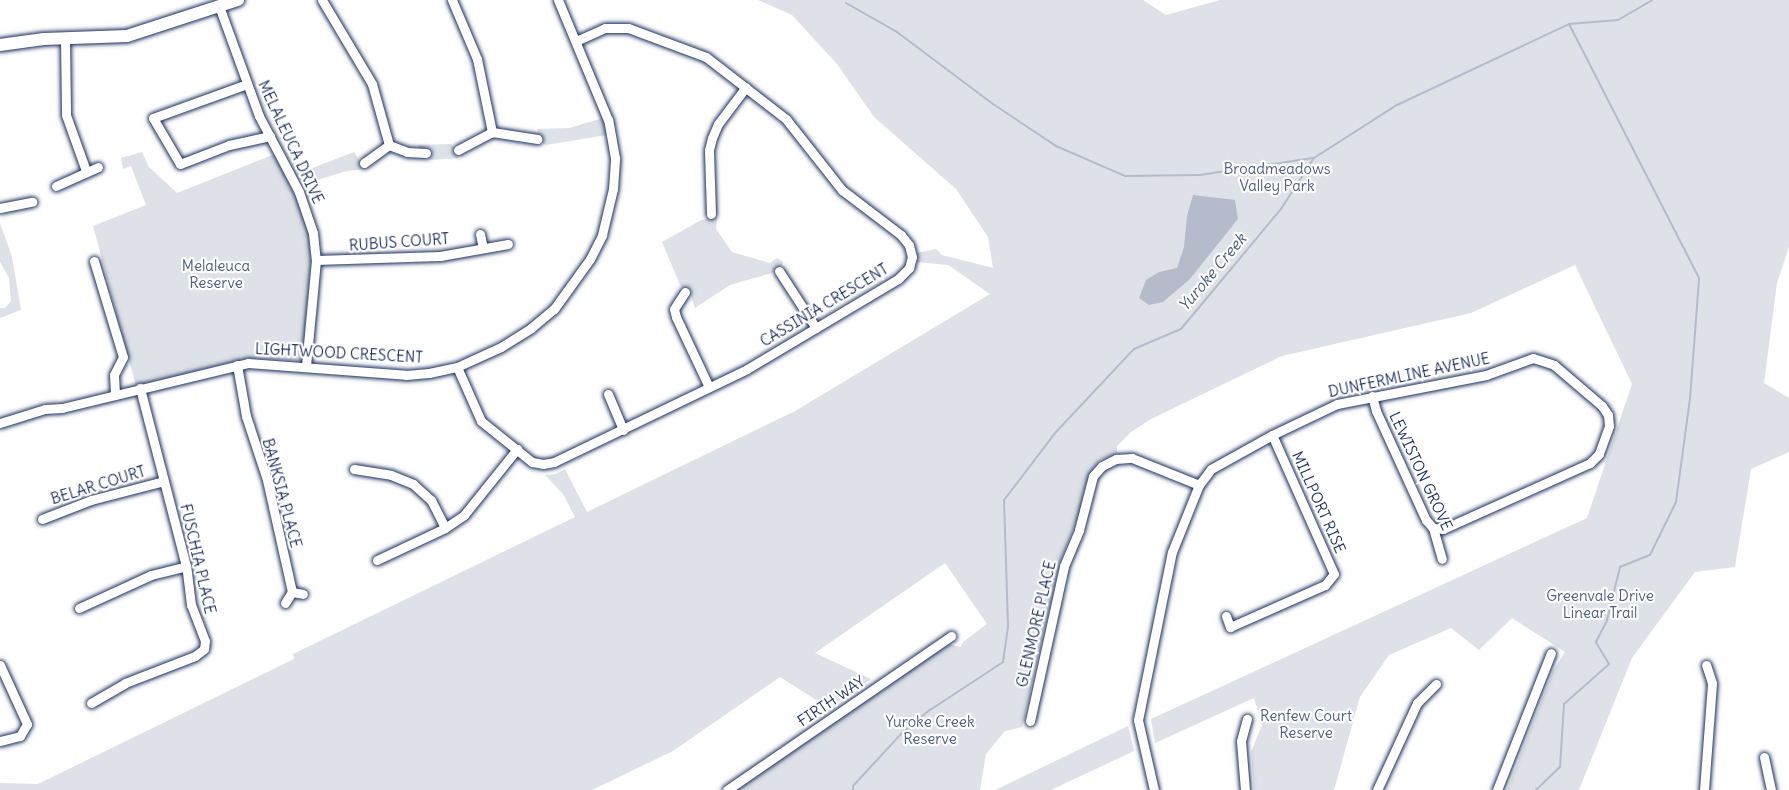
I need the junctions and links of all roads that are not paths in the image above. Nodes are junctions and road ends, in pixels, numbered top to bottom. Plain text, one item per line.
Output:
1 (238, 0) edge
2 (322, 0) edge
3 (452, 0) edge
4 (558, 0) edge
5 (219, 6) junction
6 (65, 39) junction
7 (576, 41) junction
8 (0, 45) edge
9 (247, 84) junction
10 (746, 87) junction
11 (492, 132) junction
12 (270, 136) junction
13 (537, 139) dead end
14 (389, 145) junction
15 (458, 150) dead end
16 (426, 153) dead end
17 (364, 163) dead end
18 (98, 166) dead end
19 (86, 171) junction
20 (56, 186) dead end
21 (32, 202) dead end
22 (0, 208) edge
23 (711, 214) dead end
24 (480, 234) dead end
25 (508, 244) dead end
26 (483, 248) junction
27 (94, 261) dead end
28 (316, 261) junction
29 (779, 271) dead end
30 (685, 292) dead end
31 (816, 328) junction
32 (237, 365) junction
33 (306, 365) junction
34 (457, 366) junction
35 (710, 387) junction
36 (140, 388) junction
37 (116, 394) junction
38 (608, 394) dead end
39 (1372, 396) junction
40 (2, 421) edge
41 (623, 430) junction
42 (1272, 435) junction
43 (516, 449) junction
44 (354, 469) dead end
45 (164, 481) junction
46 (1199, 485) junction
47 (42, 519) dead end
48 (445, 528) junction
49 (1433, 528) junction
50 (1442, 559) dead end
51 (377, 560) dead end
52 (186, 566) junction
53 (292, 592) junction
54 (303, 594) dead end
55 (285, 603) dead end
56 (79, 608) dead end
57 (1226, 616) dead end
58 (951, 636) dead end
59 (1551, 653) dead end
60 (0, 665) edge
61 (1706, 665) dead end
62 (1436, 684) dead end
63 (92, 703) dead end
64 (1247, 719) dead end
65 (1030, 723) dead end
66 (0, 741) edge
67 (1764, 757) dead end
68 (727, 790) edge
69 (1154, 790) edge
70 (1245, 790) edge
71 (1377, 790) edge
72 (1497, 790) edge
73 (1704, 790) edge
74 (1771, 790) edge

1 - 5 street
2 - 14 street
3 - 11 street
4 - 7 street, LIGHTWOOD CRESCENT
5 - 6 street
5 - 9 street, MELALEUCA DRIVE
6 - 8 street
6 - 19 street
7 - 10 street, CASSINIA CRESCENT
7 - 34 street, LIGHTWOOD CRESCENT
9 - 12 street, MELALEUCA DRIVE
9 - 12 street
10 - 23 street
10 - 31 street, CASSINIA CRESCENT
11 - 13 street
11 - 15 street
12 - 28 street, MELALEUCA DRIVE
14 - 16 street
14 - 17 street
18 - 19 street
19 - 20 street
21 - 22 street
24 - 26 street
25 - 26 street, RUBUS COURT
26 - 28 street, RUBUS COURT
27 - 37 street
28 - 33 street, MELALEUCA DRIVE
29 - 31 street
30 - 35 street
31 - 35 street, CASSINIA CRESCENT
32 - 33 street, LIGHTWOOD CRESCENT
32 - 36 street, LIGHTWOOD CRESCENT
32 - 53 street, BANKSIA PLACE
33 - 34 street, LIGHTWOOD CRESCENT
34 - 43 street, CASSINIA CRESCENT
35 - 41 street, CASSINIA CRESCENT
36 - 37 street, LIGHTWOOD CRESCENT
36 - 45 street, FUSCHIA PLACE
37 - 40 street, LIGHTWOOD CRESCENT
38 - 41 street
39 - 42 street, DUNFERMLINE AVENUE
39 - 49 street, LEWISTON GROVE
39 - 49 street, DUNFERMLINE AVENUE
41 - 43 street, CASSINIA CRESCENT
42 - 46 street, DUNFERMLINE AVENUE
42 - 57 street, MILLPORT RISE
43 - 48 street
44 - 48 street
45 - 47 street, BELAR COURT
45 - 52 street, FUSCHIA PLACE
46 - 65 street, GLENMORE PLACE
46 - 69 street, DUNFERMLINE AVENUE
48 - 51 street
49 - 50 street, LEWISTON GROVE
52 - 56 street
52 - 63 street, FUSCHIA PLACE
53 - 54 street
53 - 55 street
58 - 68 street, FIRTH WAY
59 - 72 street
60 - 66 street
61 - 73 street
62 - 71 street
64 - 70 street
67 - 74 street

